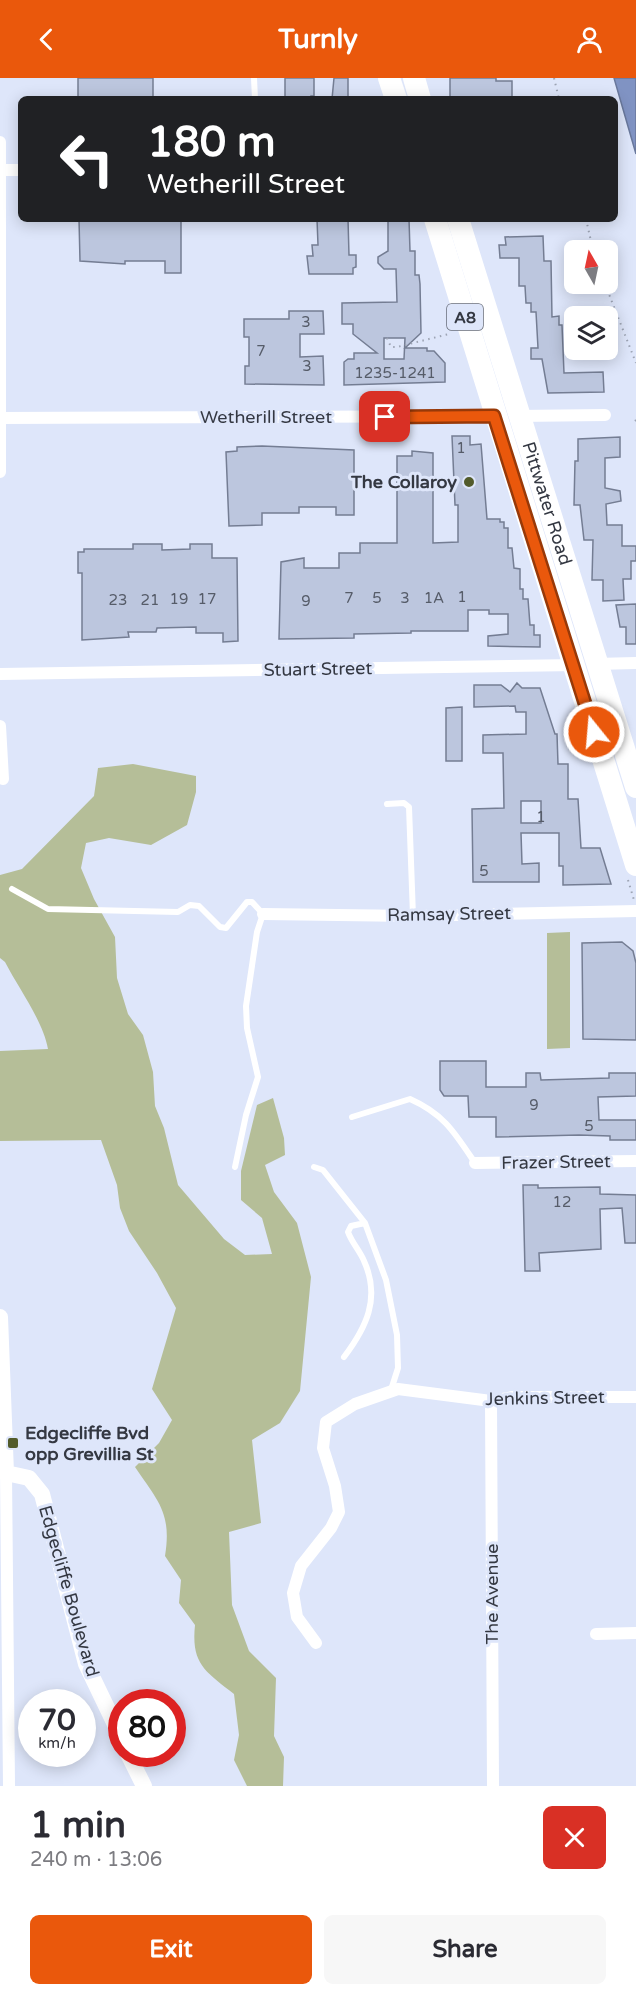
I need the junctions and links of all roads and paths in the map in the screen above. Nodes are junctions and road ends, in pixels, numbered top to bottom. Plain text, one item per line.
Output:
1 (254, 78) edge
2 (389, 78) edge
3 (414, 78) edge
4 (554, 78) edge
5 (255, 96) edge
6 (395, 96) edge
7 (419, 96) edge
8 (558, 96) edge
9 (0, 142) edge
10 (1, 170) edge
11 (18, 170) edge
12 (436, 222) edge
13 (459, 222) edge
14 (587, 222) edge
15 (591, 240) edge
16 (608, 294) edge
17 (449, 334) dead end
18 (387, 338) dead end
19 (636, 363) edge
20 (605, 415) dead end
21 (494, 416) junction
22 (520, 416) junction
23 (0, 418) edge
24 (0, 472) edge
25 (636, 663) edge
26 (598, 664) junction
27 (573, 665) junction
28 (0, 674) edge
29 (0, 726) edge
30 (3, 779) dead end
31 (636, 787) edge
32 (387, 804) dead end
33 (636, 865) edge
34 (12, 889) dead end
35 (636, 911) edge
36 (263, 914) junction
37 (413, 916) junction
38 (352, 1117) dead end
39 (636, 1161) edge
40 (475, 1162) joint
41 (235, 1167) dead end
42 (314, 1167) dead end
43 (365, 1223) junction
44 (0, 1317) edge
45 (344, 1357) dead end
46 (388, 1392) junction
47 (636, 1397) edge
48 (491, 1401) junction
49 (3, 1403) edge
50 (6, 1473) junction
51 (636, 1633) edge
52 (596, 1634) dead end
53 (316, 1643) dead end
54 (108, 1710) edge
55 (134, 1767) edge
56 (9, 1786) edge
57 (144, 1786) edge
58 (494, 1786) edge

1 - 5 lane
2 - 6 highway
3 - 7 highway
4 - 8 path
9 - 10 street
10 - 11 street
10 - 23 street
12 - 21 highway, Pittwater Road / A8
13 - 22 highway, Pittwater Road / A8
14 - 15 path
16 - 19 path
17 - 18 path
20 - 22 street, Wetherill Street
21 - 22 street, Wetherill Street
21 - 23 street, Wetherill Street
21 - 27 highway, Pittwater Road / A8
22 - 26 highway, Pittwater Road / A8
23 - 24 street
25 - 26 street, Stuart Street
26 - 27 street, Stuart Street
26 - 31 highway, Pittwater Road / A8
27 - 28 street, Stuart Street
27 - 33 highway, Pittwater Road / A8
29 - 30 street
32 - 37 lane
34 - 36 lane
35 - 37 street, Ramsay Street
36 - 37 street, Ramsay Street
36 - 41 lane
38 - 40 lane
39 - 40 street, Frazer Street
42 - 43 lane
43 - 45 lane
43 - 46 lane
44 - 49 street
46 - 48 street, Jenkins Street
46 - 53 street
47 - 48 street, Jenkins Street
48 - 58 street, The Avenue
49 - 50 street
50 - 54 street, Edgecliffe Boulevard
50 - 56 street
51 - 52 street
55 - 57 street

